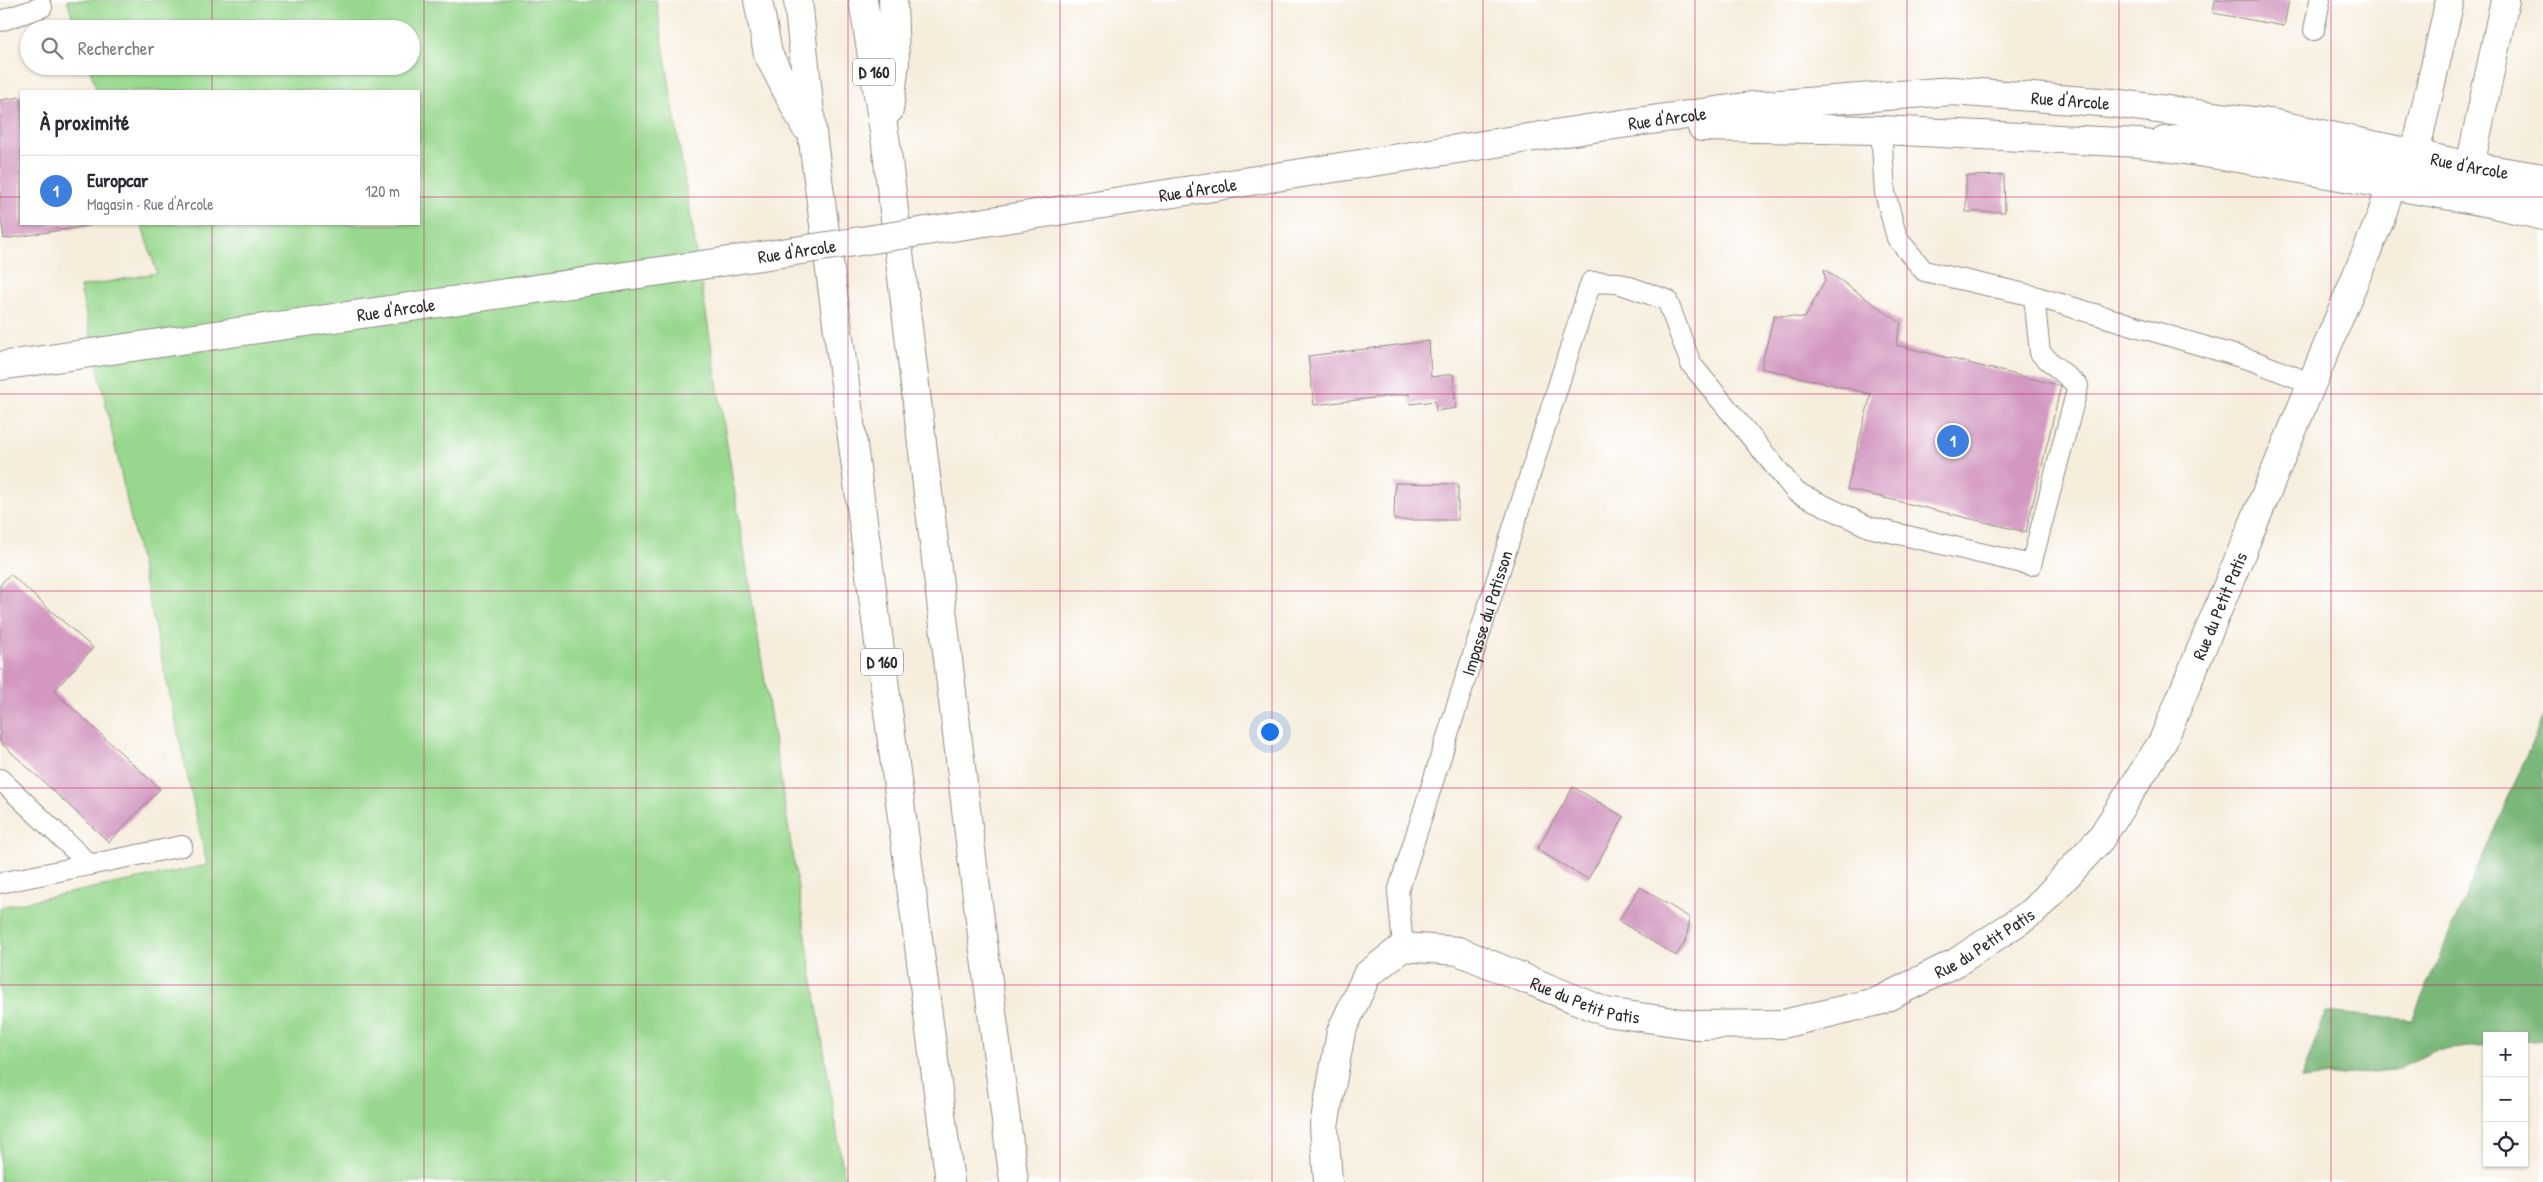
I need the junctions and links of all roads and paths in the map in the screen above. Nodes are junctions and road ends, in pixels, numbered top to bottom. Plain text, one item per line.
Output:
1 (758, 0) edge
2 (798, 0) edge
3 (863, 0) edge
4 (893, 0) edge
5 (2320, 0) edge
6 (2450, 0) edge
7 (2505, 0) edge
8 (42, 7) dead end
9 (0, 21) edge
10 (2314, 30) dead end
11 (1594, 128) junction
12 (1881, 130) junction
13 (813, 141) junction
14 (886, 144) junction
15 (2470, 166) junction
16 (2401, 169) junction
17 (2543, 178) edge
18 (2543, 192) edge
19 (2543, 216) edge
20 (2034, 296) junction
21 (0, 366) edge
22 (2310, 383) junction
23 (0, 779) edge
24 (182, 846) dead end
25 (90, 864) junction
26 (0, 883) edge
27 (1403, 946) junction
28 (950, 1182) edge
29 (1014, 1182) edge
30 (1328, 1182) edge

1 - 13 main road
2 - 13 main road, D 160
3 - 14 main road, D 160
4 - 14 main road, D 160
5 - 10 lane
6 - 16 main road, Rue du Petit Patis
7 - 15 main road
8 - 9 lane
11 - 12 main road, Rue d'Arcole
11 - 16 main road, Rue d'Arcole
11 - 21 main road, Rue d'Arcole, bridge
12 - 16 main road, Rue d'Arcole
12 - 20 lane
13 - 28 main road, D 160
14 - 29 main road, D 160
15 - 16 main road, Rue d'Arcole
15 - 17 main road, Rue d'Arcole
16 - 18 main road
16 - 19 main road, Rue d'Arcole
16 - 22 main road, Rue du Petit Patis
20 - 22 lane
20 - 27 lane, Impasse du Patisson
22 - 27 main road, Rue du Petit Patis
23 - 25 lane
24 - 25 lane
25 - 26 lane
27 - 30 main road

